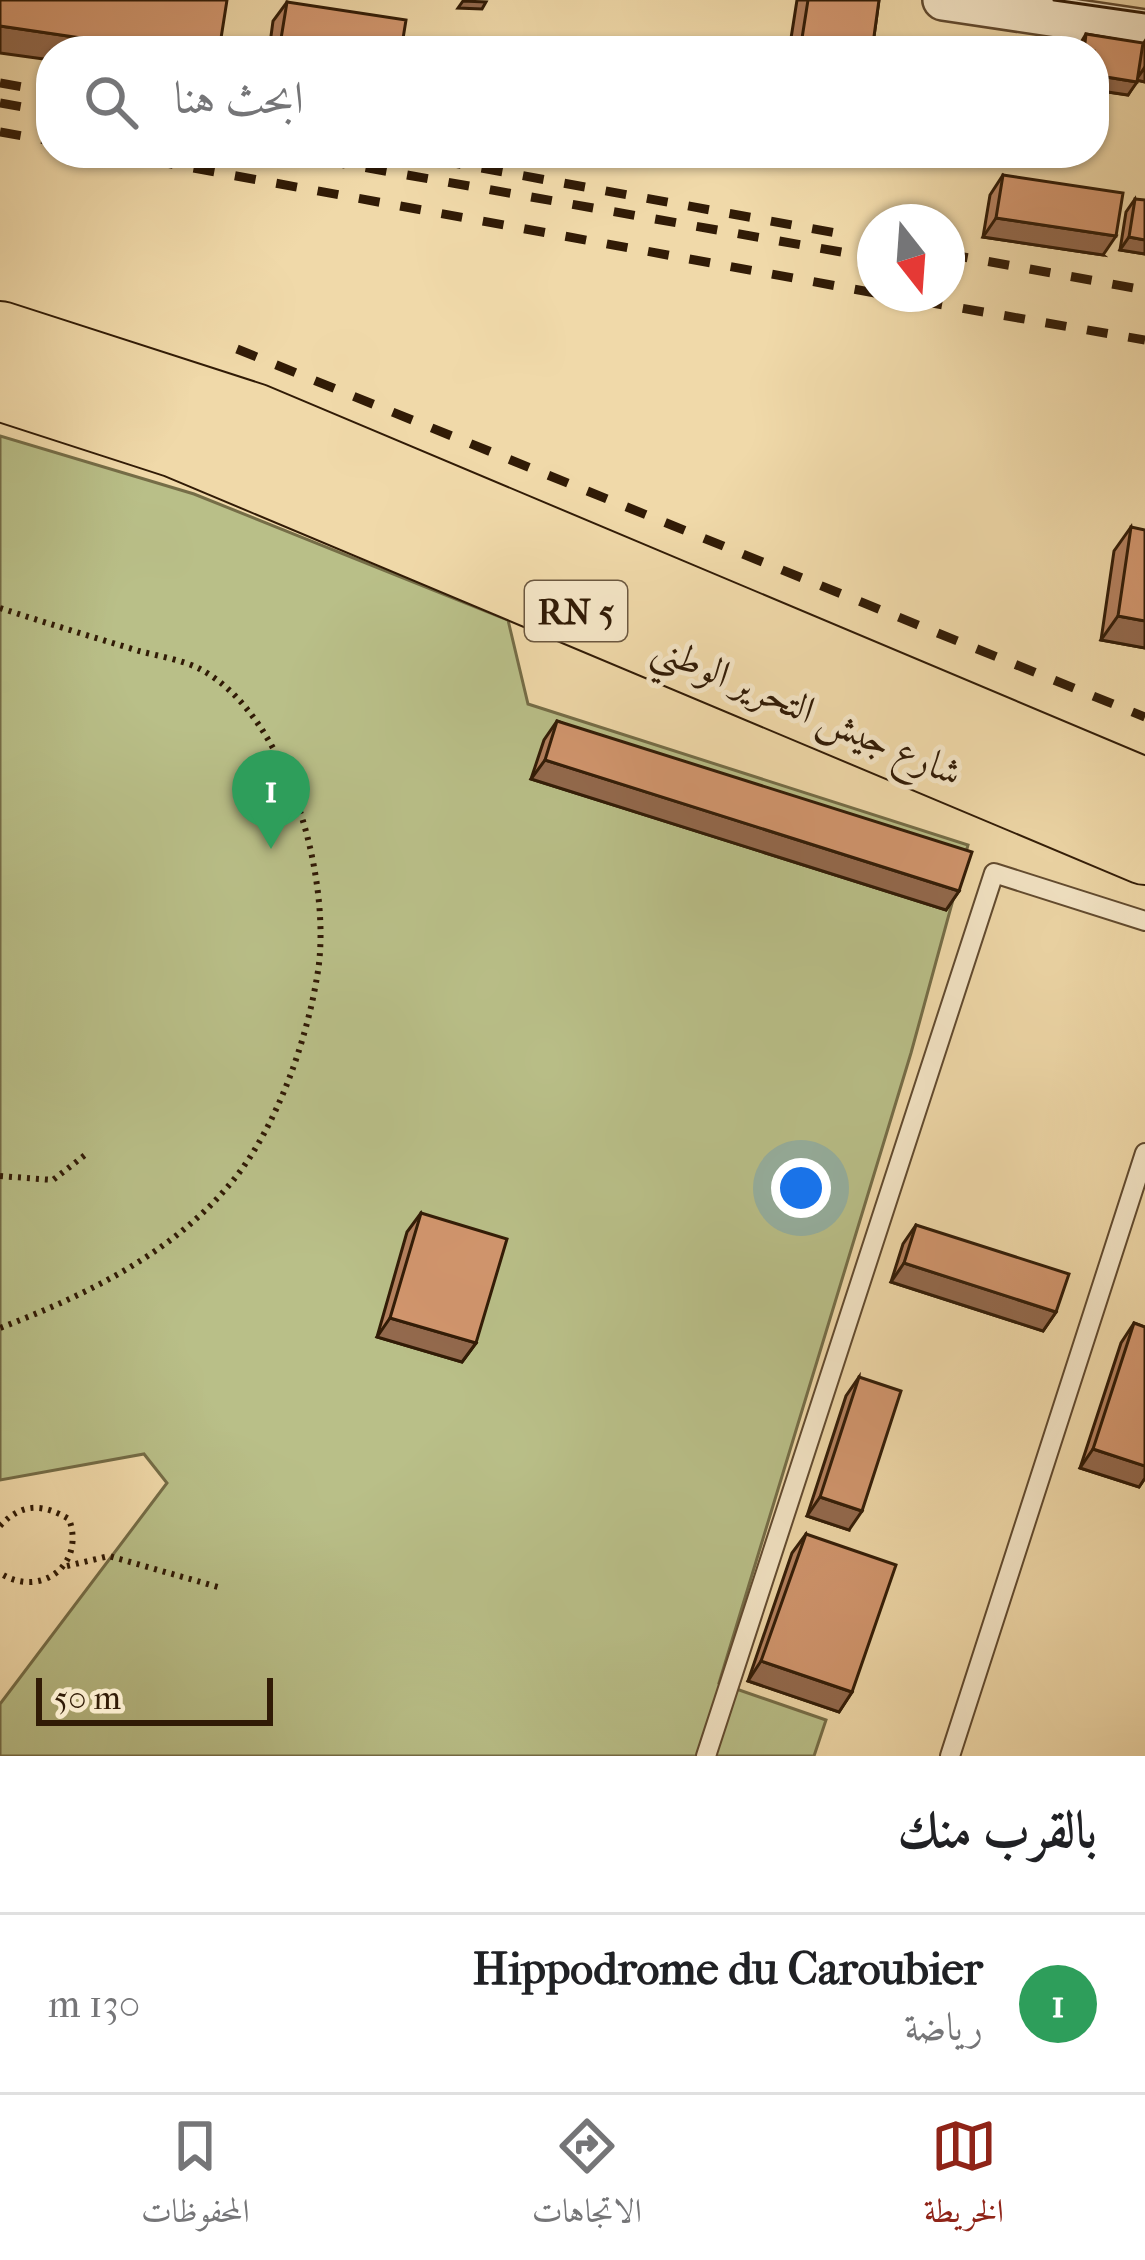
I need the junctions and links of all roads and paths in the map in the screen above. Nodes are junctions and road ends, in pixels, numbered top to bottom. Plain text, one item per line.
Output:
1 (943, 0) edge
2 (1145, 30) edge
3 (0, 335) edge
4 (0, 387) edge
5 (0, 608) edge
6 (1145, 792) edge
7 (1145, 851) edge
8 (1145, 921) edge
9 (1145, 1153) edge
10 (86, 1155) dead end
11 (0, 1176) edge
12 (0, 1328) edge
13 (0, 1526) edge
14 (64, 1566) junction
15 (0, 1573) edge
16 (218, 1587) dead end
17 (706, 1756) edge
18 (950, 1756) edge

1 - 2 street
3 - 6 highway, شارع جيش التحرير الوطني / RN 5
4 - 7 highway, شارع جيش التحرير الوطني / RN 5
5 - 12 path
8 - 17 lane
9 - 18 lane
10 - 11 path
13 - 14 path
14 - 15 path
14 - 16 path

